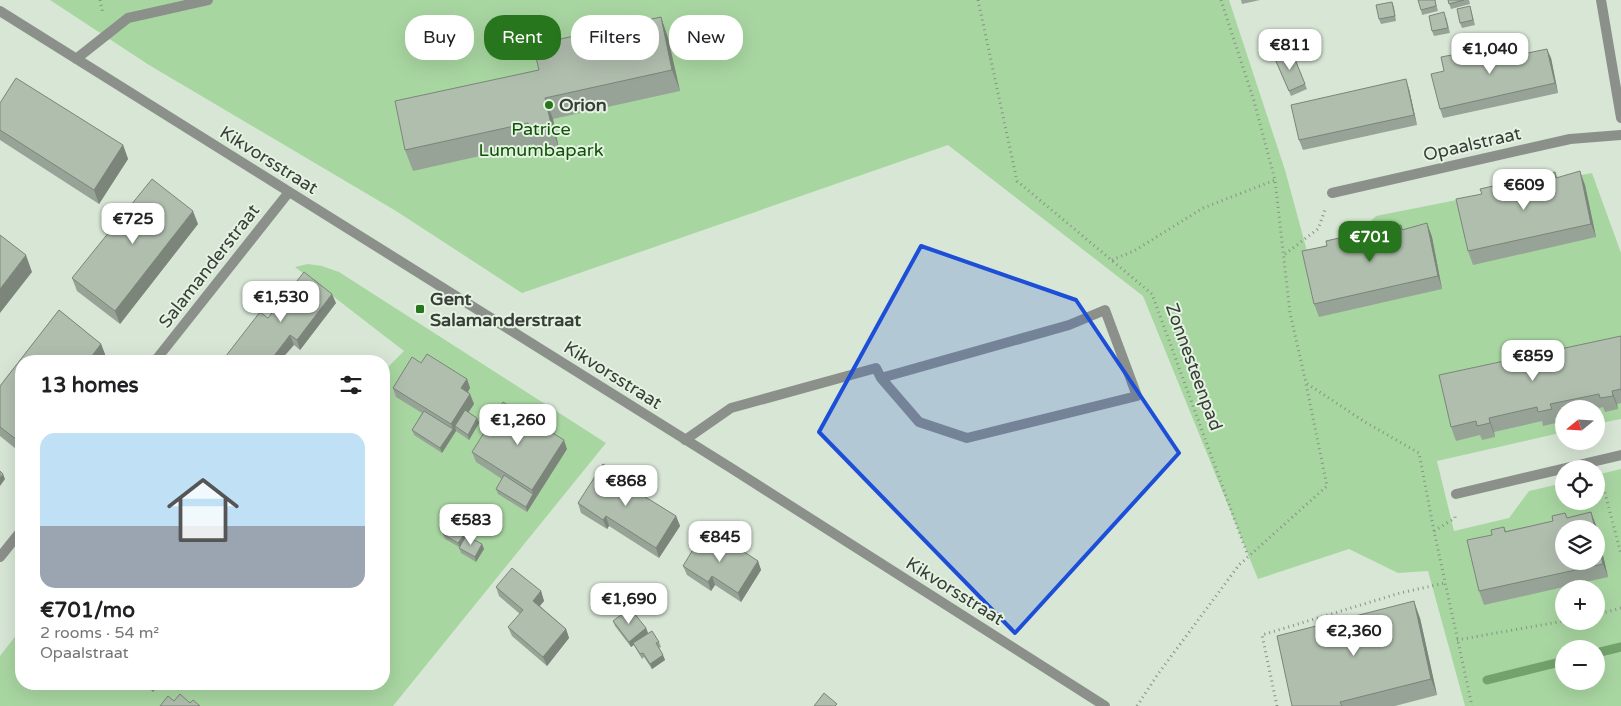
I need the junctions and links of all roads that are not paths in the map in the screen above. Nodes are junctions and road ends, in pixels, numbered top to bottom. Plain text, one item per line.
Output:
1 (208, 0) edge
2 (1601, 0) edge
3 (0, 11) edge
4 (76, 59) junction
5 (1621, 118) edge
6 (1621, 135) edge
7 (289, 192) junction
8 (1332, 193) road end
9 (160, 355) edge
10 (881, 378) junction
11 (685, 440) junction
12 (1621, 455) edge
13 (1456, 494) road end
14 (15, 539) edge
15 (0, 558) edge
16 (1105, 706) edge

1 - 4 street
2 - 5 street
3 - 4 street, Kikvorsstraat
4 - 7 street, Kikvorsstraat
6 - 8 street, Opaalstraat
7 - 9 street, Salamanderstraat
7 - 11 street, Kikvorsstraat
10 - 10 street
10 - 11 street
11 - 16 street, Kikvorsstraat
12 - 13 street
14 - 15 street

